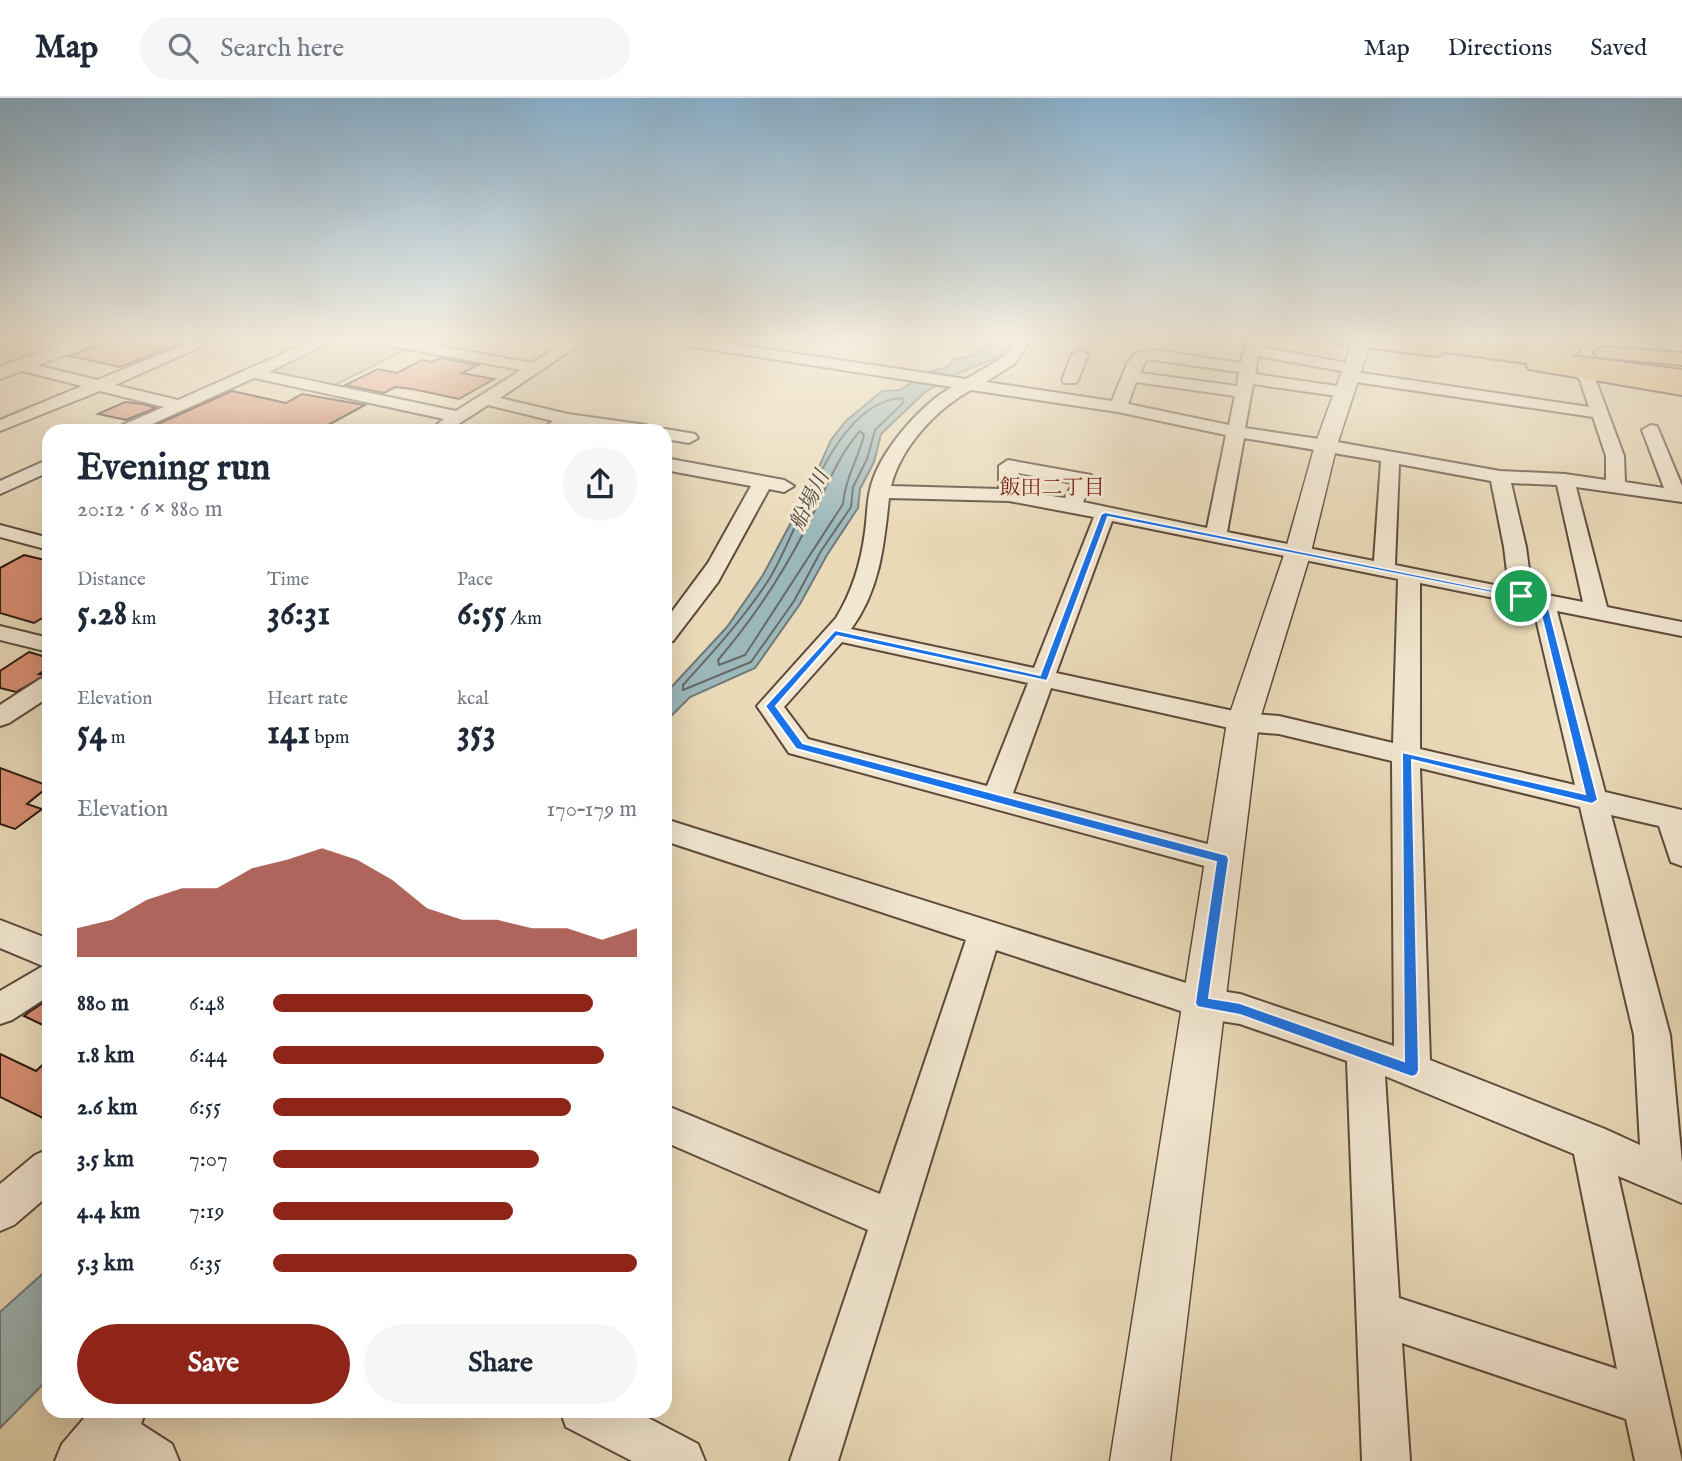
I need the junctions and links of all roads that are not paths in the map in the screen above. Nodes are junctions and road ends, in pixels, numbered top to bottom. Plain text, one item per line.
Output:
1 (59, 402) edge
2 (167, 402) edge
3 (189, 402) edge
4 (386, 402) edge
5 (484, 402) edge
6 (494, 402) edge
7 (941, 402) edge
8 (1084, 402) edge
9 (1119, 402) edge
10 (1242, 402) edge
11 (1341, 402) edge
12 (1515, 402) edge
13 (1594, 402) edge
14 (181, 405) junction
15 (1118, 407) junction
16 (1598, 413) junction
17 (458, 417) junction
18 (568, 419) junction
19 (139, 424) edge
20 (447, 424) edge
21 (559, 424) edge
22 (603, 424) edge
23 (0, 426) edge
24 (1651, 430) dead end
25 (1236, 432) junction
26 (672, 435) edge
27 (689, 438) dead end
28 (1326, 445) junction
29 (1390, 456) junction
30 (672, 465) edge
31 (42, 468) edge
32 (1500, 477) junction
33 (1565, 480) junction
34 (762, 483) junction
35 (784, 486) dead end
36 (1616, 486) junction
37 (0, 488) edge
38 (878, 491) junction
39 (1009, 495) junction
40 (1679, 495) edge
41 (1072, 505) junction
42 (1105, 514) junction
43 (0, 531) edge
44 (1216, 536) junction
45 (42, 542) edge
46 (1298, 552) junction
47 (1396, 571) junction
48 (1532, 598) junction
49 (1597, 612) junction
50 (674, 614) edge
51 (1682, 629) edge
52 (0, 633) edge
53 (835, 633) junction
54 (42, 643) edge
55 (1044, 678) junction
56 (42, 690) edge
57 (0, 717) edge
58 (1243, 722) junction
59 (1406, 755) junction
60 (996, 799) junction
61 (1592, 800) junction
62 (1676, 820) edge
63 (672, 833) edge
64 (1682, 854) edge
65 (1223, 859) junction
66 (0, 933) edge
67 (985, 933) junction
68 (42, 951) edge
69 (42, 982) edge
70 (1202, 1003) junction
71 (0, 1009) edge
72 (1365, 1051) junction
73 (1412, 1070) junction
74 (672, 1126) edge
75 (1591, 1142) junction
76 (42, 1175) edge
77 (1671, 1180) edge
78 (0, 1211) edge
79 (892, 1220) junction
80 (1378, 1313) junction
81 (1646, 1402) junction
82 (598, 1418) edge
83 (103, 1433) edge
84 (155, 1461) edge
85 (681, 1461) edge
86 (814, 1461) edge
87 (1140, 1461) edge
88 (1386, 1461) edge
89 (1659, 1461) edge

1 - 23 street
2 - 14 street
3 - 14 street
4 - 17 street
5 - 17 street
6 - 18 street
7 - 38 street
8 - 15 street
9 - 15 street
10 - 25 street
11 - 28 street
12 - 16 street
13 - 16 street
14 - 19 street
15 - 25 street
16 - 36 street
17 - 20 street
18 - 21 street
18 - 22 street
24 - 40 street
25 - 28 street
25 - 44 street
26 - 27 street
28 - 29 street
28 - 46 street
29 - 32 street
29 - 47 street
30 - 34 street
31 - 37 street
32 - 33 street
32 - 48 street
33 - 36 street
33 - 49 street
34 - 35 street
34 - 50 street
36 - 40 street
38 - 39 street
38 - 53 street
39 - 41 street
39 - 41 street
41 - 42 street
42 - 44 street
42 - 55 street
43 - 45 street
44 - 46 street
46 - 47 street
46 - 58 street
47 - 48 street
47 - 59 street
48 - 49 street
48 - 61 street
49 - 51 street
52 - 54 street
53 - 55 street
53 - 60 street
55 - 58 street
55 - 60 street
56 - 57 street
58 - 59 street
58 - 65 street
59 - 61 street
59 - 73 street
60 - 65 street
61 - 62 street
61 - 77 street
62 - 64 street
63 - 67 street
65 - 70 street
66 - 68 street
67 - 70 street
67 - 79 street
69 - 71 street
70 - 72 street
70 - 87 street
72 - 73 street
72 - 80 street
73 - 75 street
74 - 79 street
75 - 77 street
75 - 81 street
76 - 78 street
79 - 86 street
80 - 81 street
80 - 88 street
81 - 89 street
82 - 85 street
83 - 84 street

